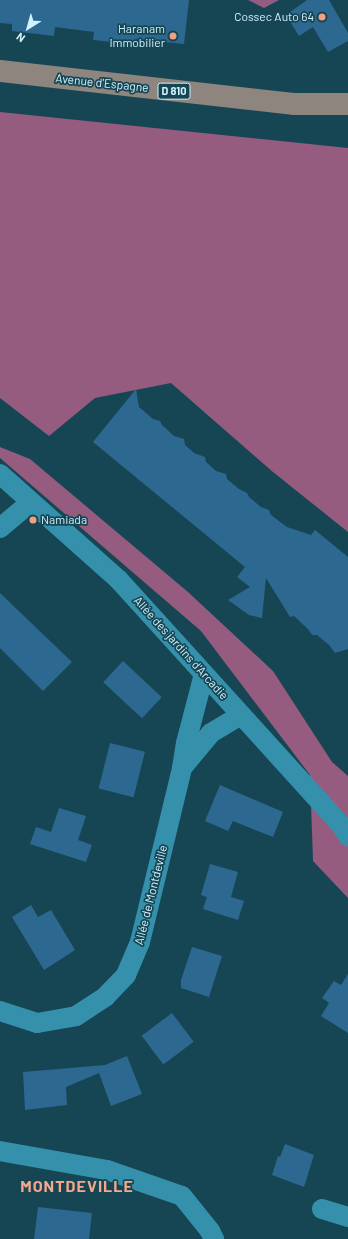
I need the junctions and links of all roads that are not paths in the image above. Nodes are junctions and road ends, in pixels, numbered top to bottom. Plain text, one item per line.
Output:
1 (0, 72) edge
2 (348, 104) edge
3 (0, 474) edge
4 (31, 502) junction
5 (0, 528) edge
6 (204, 674) junction
7 (242, 715) junction
8 (182, 768) junction
9 (348, 836) edge
10 (0, 1011) edge
11 (0, 1151) edge
12 (322, 1209) dead end
13 (348, 1217) edge
14 (214, 1239) edge

1 - 2 main road, Avenue d'Espagne / D 810
3 - 4 street, Allée des jardins d'Arcadie
4 - 5 street
4 - 6 street, Allée des jardins d'Arcadie
6 - 7 street, Allée des jardins d'Arcadie
6 - 8 street, Allée de Montdeville
7 - 8 street, Allée de Montdeville
7 - 9 street, Allée des jardins d'Arcadie
8 - 10 street, Allée de Montdeville
11 - 14 street
12 - 13 street

